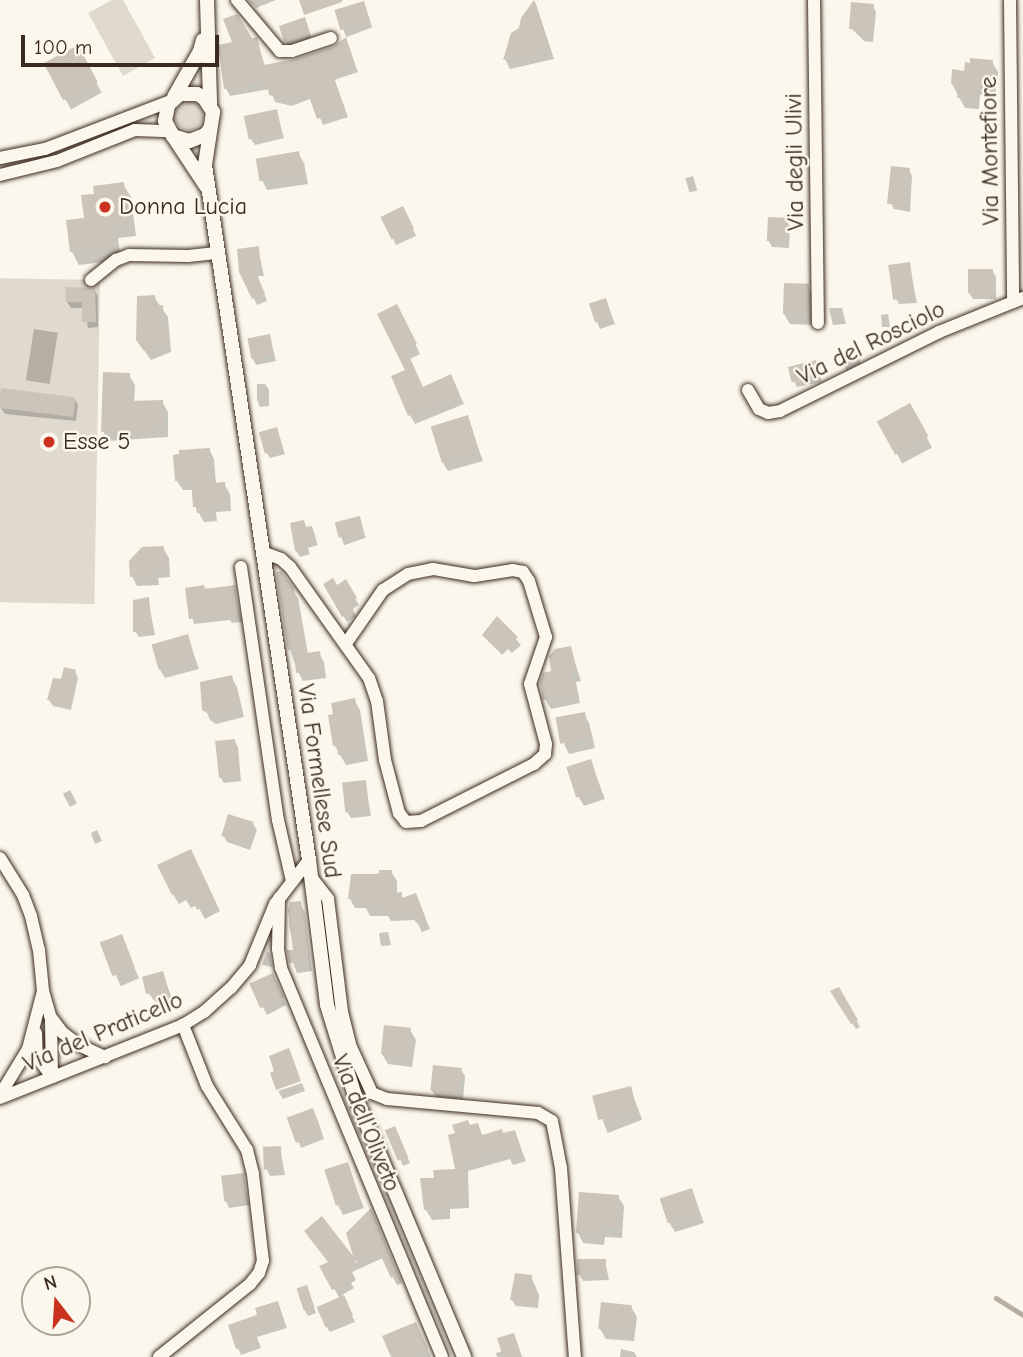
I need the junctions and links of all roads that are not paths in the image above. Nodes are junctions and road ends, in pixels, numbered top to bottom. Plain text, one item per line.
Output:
1 (207, 0) edge
2 (237, 0) edge
3 (814, 0) edge
4 (1010, 0) edge
5 (206, 25) junction
6 (331, 38) dead end
7 (172, 100) junction
8 (210, 104) junction
9 (211, 129) junction
10 (172, 134) junction
11 (0, 158) edge
12 (0, 175) edge
13 (209, 190) junction
14 (219, 253) junction
15 (91, 280) dead end
16 (1018, 300) edge
17 (818, 323) dead end
18 (748, 390) dead end
19 (262, 552) junction
20 (241, 567) dead end
21 (347, 642) junction
22 (0, 858) edge
23 (309, 860) junction
24 (311, 877) junction
25 (292, 881) junction
26 (279, 898) junction
27 (43, 991) junction
28 (50, 1016) junction
29 (37, 1022) junction
30 (183, 1025) junction
31 (105, 1057) junction
32 (52, 1077) junction
33 (0, 1096) edge
34 (159, 1357) edge
35 (442, 1357) edge
36 (464, 1357) edge
37 (575, 1357) edge

1 - 5 street
2 - 6 street
3 - 17 street, Via degli Ulivi
4 - 16 street, Via Montefiore
5 - 7 street
5 - 8 street
7 - 8 street
7 - 10 street
7 - 11 street
8 - 9 street
9 - 10 street
9 - 13 street, Via Formellese Sud
10 - 12 street
10 - 13 street, Via Formellese Sud
13 - 14 street, Via Formellese Sud
14 - 15 street
14 - 19 street, Via Formellese Sud
16 - 18 street, Via del Rosciolo
19 - 21 street
19 - 23 street, Via Formellese Sud
20 - 25 street
21 - 21 street
22 - 27 street
23 - 24 street, Via Formellese Sud
23 - 25 street, Via del Praticello
24 - 36 street, Via Formellese Sud
24 - 37 street
25 - 26 street, Via del Praticello
26 - 30 street, Via del Praticello
26 - 35 street, Via dell'Oliveto
27 - 28 street
27 - 29 street
28 - 31 street
28 - 32 street
29 - 32 street
29 - 33 street
30 - 31 street, Via del Praticello
30 - 34 street
31 - 32 street, Via del Praticello
32 - 33 street, Via del Praticello

